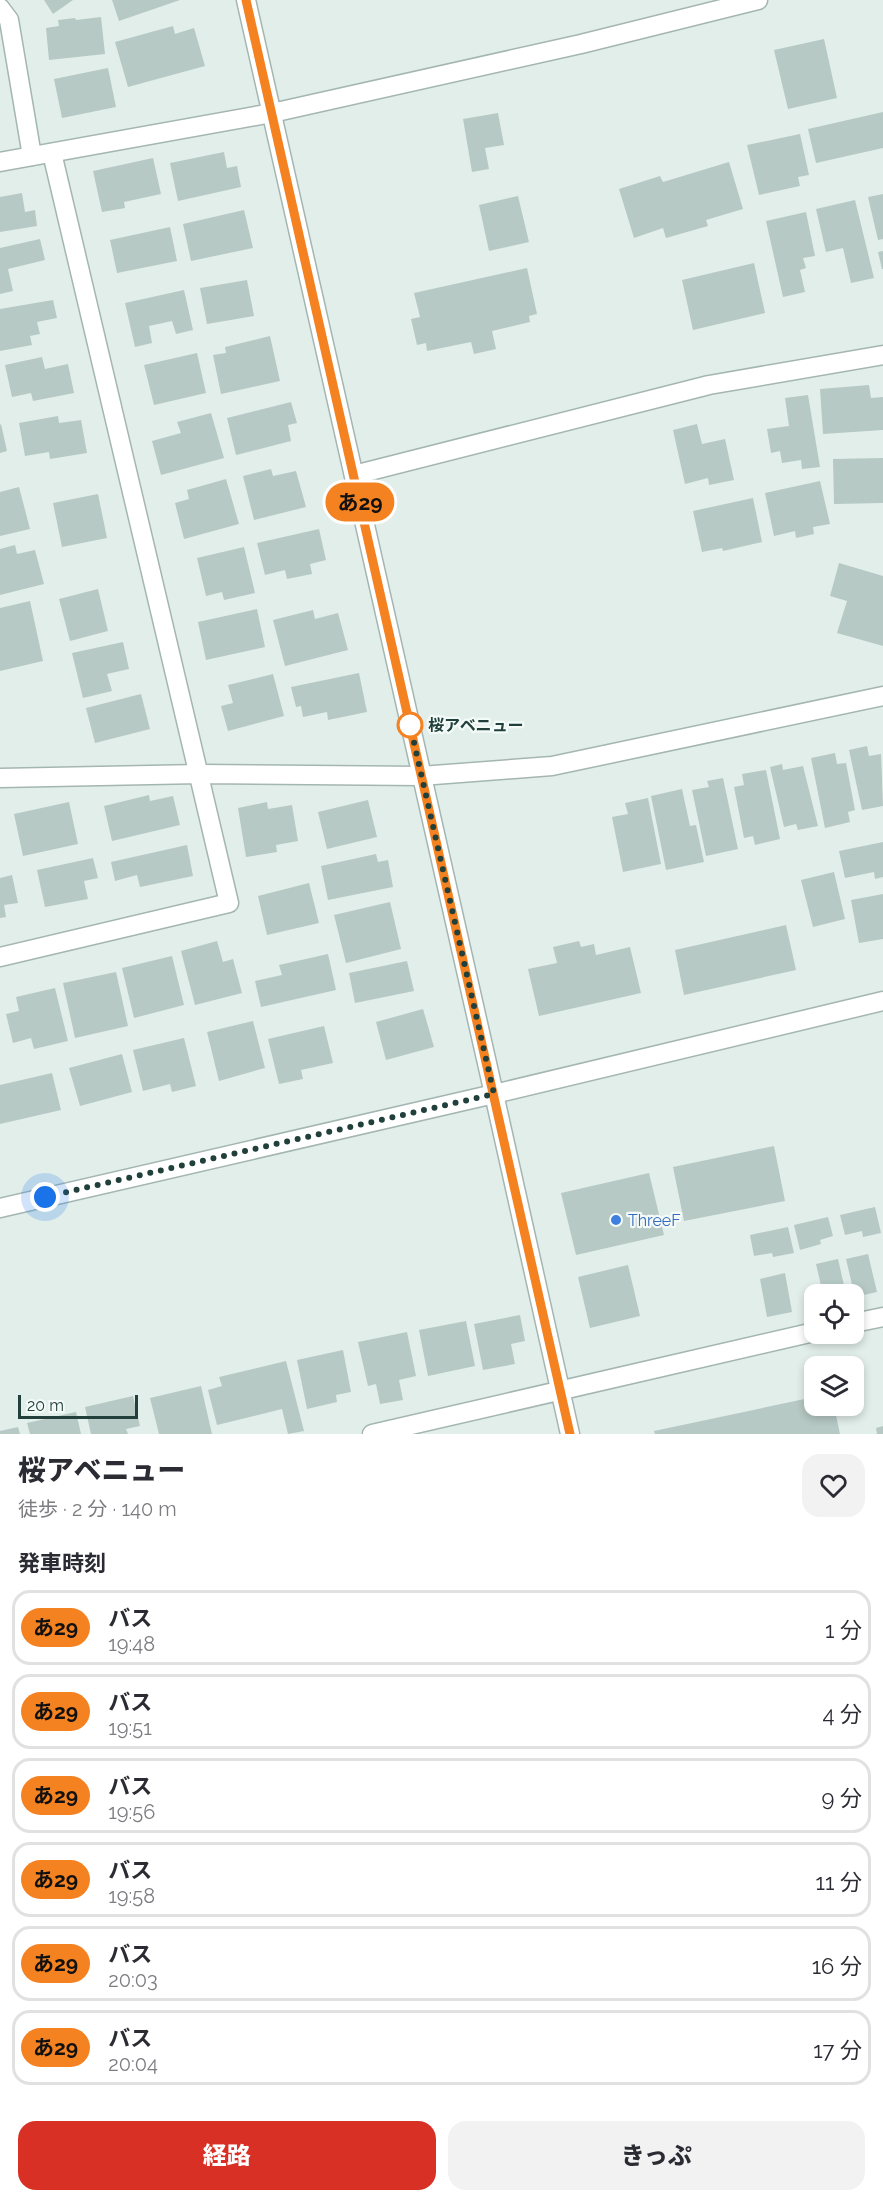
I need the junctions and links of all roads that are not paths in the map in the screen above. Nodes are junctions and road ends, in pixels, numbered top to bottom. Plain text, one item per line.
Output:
1 (246, 0) edge
2 (758, 0) edge
3 (0, 8) edge
4 (272, 113) junction
5 (52, 153) junction
6 (32, 156) junction
7 (0, 162) edge
8 (883, 355) edge
9 (354, 475) junction
10 (883, 696) edge
11 (200, 774) junction
12 (421, 776) junction
13 (0, 778) edge
14 (0, 957) edge
15 (883, 1001) edge
16 (494, 1094) junction
17 (0, 1208) edge
18 (883, 1317) edge
19 (864, 1321) edge
20 (804, 1334) edge
21 (559, 1390) junction
22 (372, 1434) edge
23 (570, 1434) edge

1 - 4 street
2 - 4 street
3 - 6 street
4 - 5 street
4 - 9 street
5 - 6 street
5 - 11 street
6 - 7 street
8 - 9 street
9 - 12 street
10 - 12 street
11 - 12 street
11 - 13 street
11 - 14 street
12 - 16 street
15 - 16 street
16 - 17 street
16 - 21 street
18 - 19 street
20 - 21 street
21 - 22 street
21 - 23 street

